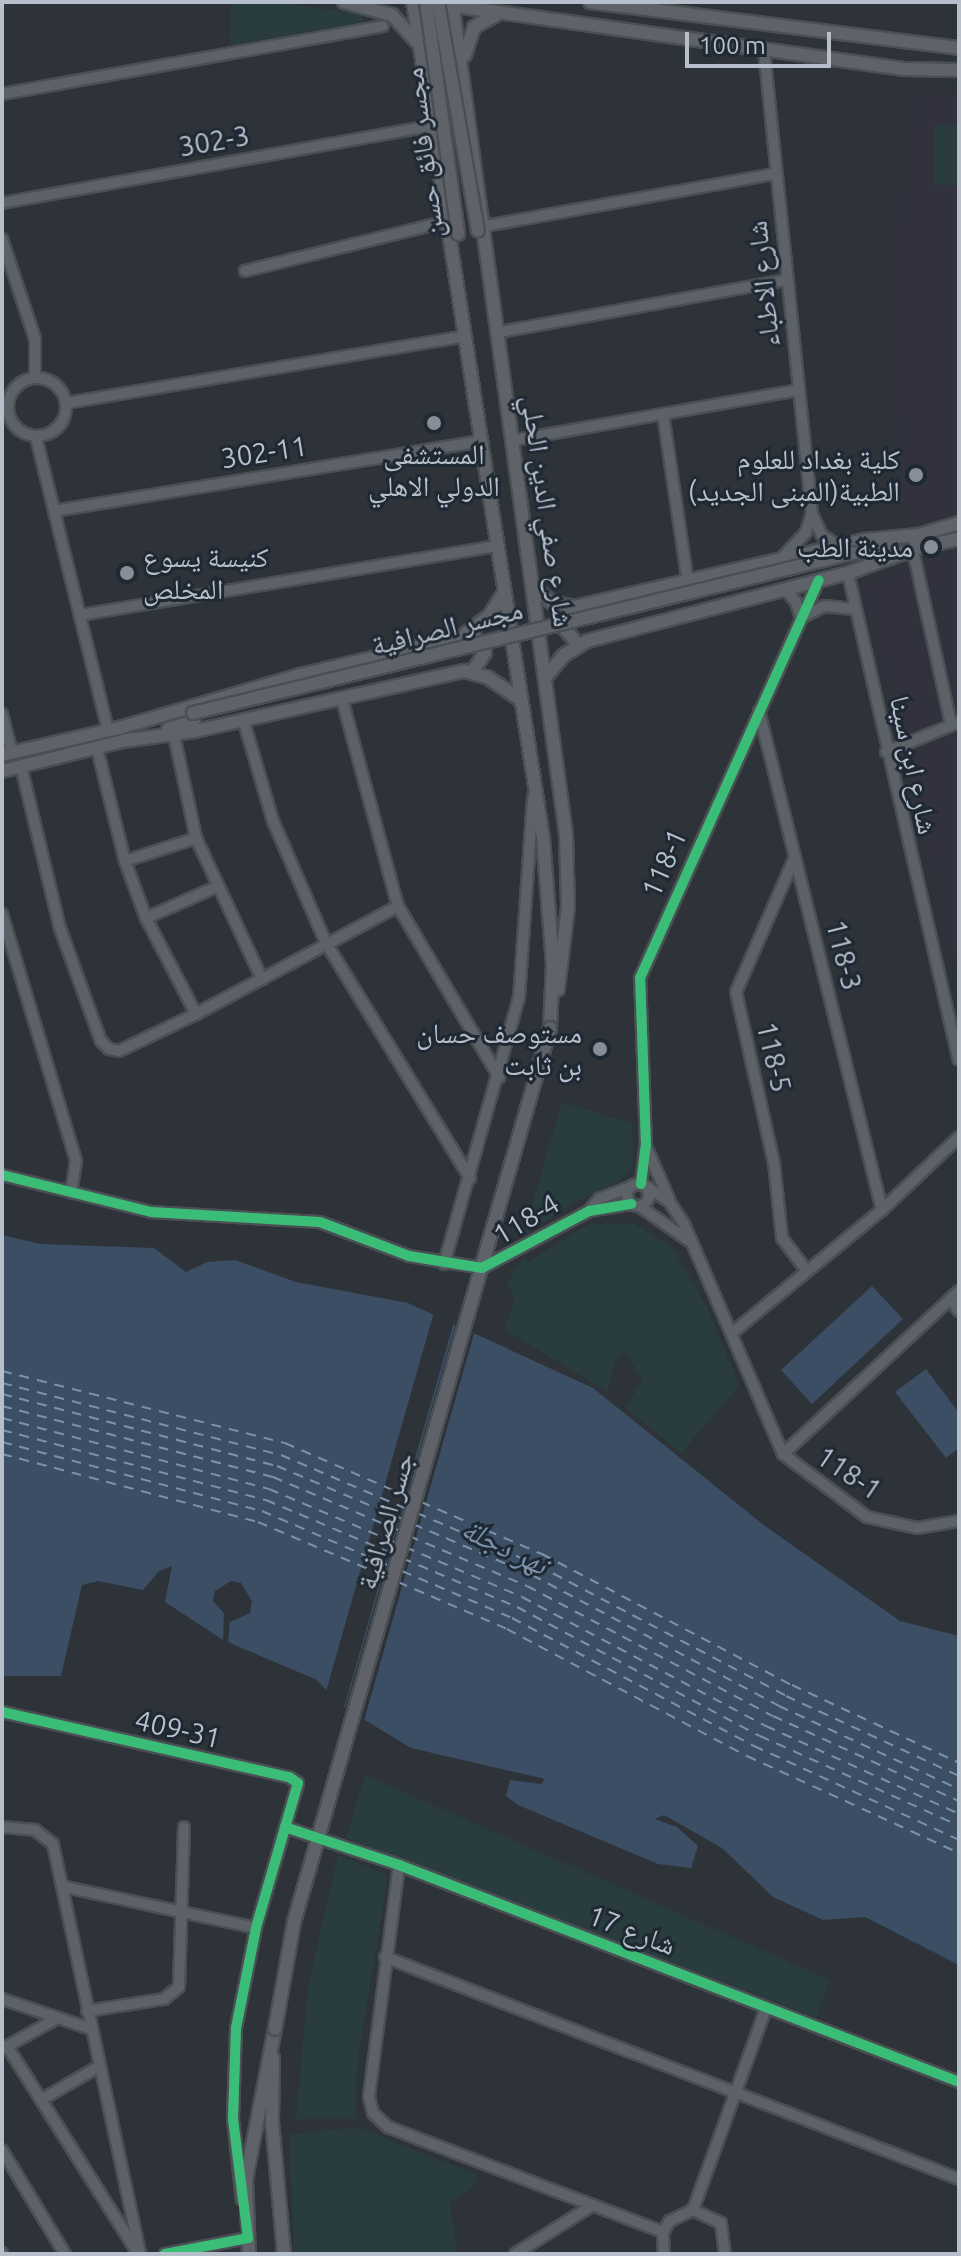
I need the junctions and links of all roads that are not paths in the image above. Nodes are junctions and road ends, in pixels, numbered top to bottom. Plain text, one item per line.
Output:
1 (344, 2) edge
2 (413, 2) edge
3 (427, 2) edge
4 (438, 2) edge
5 (590, 2) edge
6 (452, 4) edge
7 (504, 14) junction
8 (383, 26) dead end
9 (826, 34) junction
10 (458, 36) junction
11 (422, 47) junction
12 (959, 48) edge
13 (764, 50) junction
14 (823, 58) junction
15 (959, 70) edge
16 (464, 74) junction
17 (2, 94) edge
18 (434, 125) junction
19 (775, 174) junction
20 (2, 203) edge
21 (448, 221) junction
22 (482, 228) junction
23 (2, 239) edge
24 (245, 271) dead end
25 (787, 280) junction
26 (495, 294) joint
27 (460, 299) junction
28 (500, 332) junction
29 (465, 336) junction
30 (35, 378) junction
31 (799, 390) junction
32 (66, 403) junction
33 (5, 413) edge
34 (663, 414) junction
35 (36, 437) junction
36 (515, 440) junction
37 (481, 441) junction
38 (54, 511) junction
39 (812, 514) junction
40 (959, 523) edge
41 (959, 539) edge
42 (917, 544) junction
43 (497, 546) junction
44 (838, 546) junction
45 (780, 560) junction
46 (852, 562) junction
47 (819, 580) junction
48 (688, 583) junction
49 (534, 587) junction
50 (785, 589) junction
51 (504, 593) junction
52 (574, 607) junction
53 (856, 609) junction
54 (80, 615) junction
55 (801, 618) junction
56 (467, 634) junction
57 (579, 645) junction
58 (472, 672) junction
59 (546, 677) junction
60 (342, 699) junction
61 (521, 700) junction
62 (759, 711) junction
63 (2, 714) edge
64 (194, 717) junction
65 (243, 719) junction
66 (955, 724) edge
67 (114, 729) junction
68 (174, 735) junction
69 (123, 741) junction
70 (97, 748) junction
71 (886, 752) junction
72 (7, 754) edge
73 (21, 766) junction
74 (2, 771) edge
75 (534, 783) junction
76 (196, 838) junction
77 (795, 857) junction
78 (125, 861) junction
79 (216, 887) junction
80 (398, 906) junction
81 (2, 914) edge
82 (146, 918) junction
83 (326, 943) junction
84 (262, 979) junction
85 (196, 1014) junction
86 (550, 1028) junction
87 (959, 1060) edge
88 (499, 1077) junction
89 (959, 1137) edge
90 (646, 1146) junction
91 (2, 1175) edge
92 (470, 1178) junction
93 (638, 1185) junction
94 (71, 1193) junction
95 (669, 1201) junction
96 (635, 1205) junction
97 (882, 1210) junction
98 (589, 1211) junction
99 (690, 1241) junction
100 (444, 1264) junction
101 (807, 1271) junction
102 (959, 1291) edge
103 (950, 1299) junction
104 (959, 1311) edge
105 (732, 1333) junction
106 (783, 1454) junction
107 (959, 1521) edge
108 (2, 1712) edge
109 (2, 1827) edge
110 (184, 1827) dead end
111 (285, 1827) junction
112 (399, 1865) junction
113 (65, 1887) junction
114 (181, 1908) junction
115 (256, 1928) junction
116 (385, 1957) junction
117 (2, 1999) edge
118 (766, 2008) junction
119 (87, 2011) junction
120 (54, 2020) junction
121 (91, 2029) junction
122 (275, 2029) junction
123 (4, 2048) edge
124 (98, 2067) junction
125 (959, 2082) edge
126 (734, 2092) junction
127 (41, 2100) junction
128 (2, 2150) edge
129 (959, 2179) edge
130 (593, 2205) junction
131 (693, 2210) junction
132 (663, 2232) junction
133 (248, 2238) junction
134 (65, 2254) edge
135 (139, 2254) edge
136 (165, 2254) edge
137 (249, 2254) edge
138 (284, 2254) edge
139 (515, 2254) edge
140 (664, 2254) edge
141 (726, 2254) edge

1 - 11 main road
2 - 11 main road, شارع صفي الدين الحلي
3 - 6 main road
3 - 27 main road, مجسر فائق حسن, bridge
4 - 22 main road, مجسر فائق حسن, bridge
5 - 9 main road
6 - 7 main road
6 - 10 main road
7 - 13 main road
7 - 16 main road
8 - 17 street
9 - 12 main road
9 - 14 main road
10 - 11 main road
10 - 16 main road
11 - 18 main road, شارع صفي الدين الحلي
13 - 14 main road
13 - 19 street, شارع الاطباء
14 - 15 main road
16 - 22 main road
18 - 20 street, 302-3
18 - 21 main road, شارع صفي الدين الحلي
19 - 22 street
19 - 25 street, شارع الاطباء
21 - 24 street
21 - 27 main road, شارع صفي الدين الحلي
22 - 26 main road, مجسر فائق حسن
23 - 30 street
25 - 28 street
25 - 31 street, شارع الاطباء
26 - 28 main road, شارع صفي الدين الحلي
27 - 29 main road, شارع صفي الدين الحلي
28 - 36 main road, شارع صفي الدين الحلي
29 - 32 street
29 - 37 main road, شارع صفي الدين الحلي
30 - 32 street
30 - 33 street
31 - 34 street
31 - 39 street, شارع الاطباء
32 - 35 street
33 - 35 street
34 - 36 street
34 - 48 street
35 - 38 street
36 - 49 main road, شارع صفي الدين الحلي
37 - 38 street, 302-11
37 - 43 main road, شارع صفي الدين الحلي
38 - 54 street
39 - 44 street
39 - 45 street
40 - 42 main road
41 - 42 main road
42 - 44 main road
42 - 46 main road
42 - 66 street
43 - 51 main road, شارع صفي الدين الحلي
43 - 54 street
44 - 45 main road
45 - 48 main road
46 - 47 main road
46 - 53 street, شارع ابن سينا
46 - 64 main road, مجسر الصرافية
47 - 50 main road
47 - 55 street, 118-1
48 - 52 main road
49 - 52 main road
49 - 59 main road, شارع صفي الدين الحلي
50 - 55 street
50 - 57 main road
51 - 56 main road
51 - 61 main road, شارع صفي الدين الحلي
52 - 57 main road
53 - 55 street
53 - 71 street, شارع ابن سينا
54 - 67 street
55 - 62 street, 118-1
56 - 58 main road
56 - 67 main road
57 - 59 main road
58 - 60 main road
58 - 61 main road
59 - 86 main road, شارع صفي الدين الحلي
60 - 65 main road
60 - 80 street
61 - 75 main road, شارع صفي الدين الحلي
62 - 77 street, 118-3
62 - 90 street, 118-1
63 - 72 street
64 - 67 main road
64 - 69 main road
65 - 68 main road
65 - 83 street
66 - 71 street
67 - 72 main road
68 - 69 main road
68 - 76 street
69 - 70 main road
70 - 73 main road
70 - 78 street
71 - 87 street, شارع ابن سينا
73 - 74 main road
73 - 85 street
75 - 86 main road, شارع صفي الدين الحلي
75 - 88 street
76 - 78 street
76 - 79 street
77 - 97 street, 118-3
77 - 101 street, 118-5
78 - 82 street
79 - 82 street
79 - 84 street
80 - 83 street
80 - 88 street
81 - 94 street
82 - 85 street
83 - 84 street
83 - 92 street
84 - 85 street
86 - 122 main road, جسر الصرافية, bridge
88 - 92 street
89 - 97 street
90 - 93 street, 118-1
90 - 95 street
91 - 94 street, 118-4
92 - 100 street
93 - 95 street, 118-1
93 - 96 street
93 - 96 street
93 - 98 street, 118-4
94 - 100 street, 118-4
95 - 99 street, 118-1
96 - 98 street, 118-4
96 - 99 street
97 - 101 street
98 - 100 street, 118-4
99 - 105 street, 118-1
101 - 105 street
102 - 103 street
103 - 104 street
103 - 106 street
105 - 106 street, 118-1
106 - 107 street, 118-1
108 - 111 street, 409-31
109 - 113 street
110 - 114 street
111 - 112 street, شارع 17
111 - 115 street
112 - 116 street
112 - 118 street, شارع 17
113 - 114 street
113 - 119 street
114 - 115 street
114 - 119 street
115 - 133 street
116 - 126 street
116 - 130 street
117 - 120 street
118 - 125 street, شارع 17
118 - 126 street
119 - 121 street
120 - 121 street
120 - 123 street
121 - 124 street
122 - 133 main road
122 - 138 main road
123 - 127 street
124 - 127 street
124 - 135 street
126 - 129 street
126 - 131 street
127 - 135 street
128 - 134 street
130 - 132 street
130 - 139 street
131 - 132 street
131 - 141 street
132 - 140 street
133 - 136 street
133 - 137 main road

